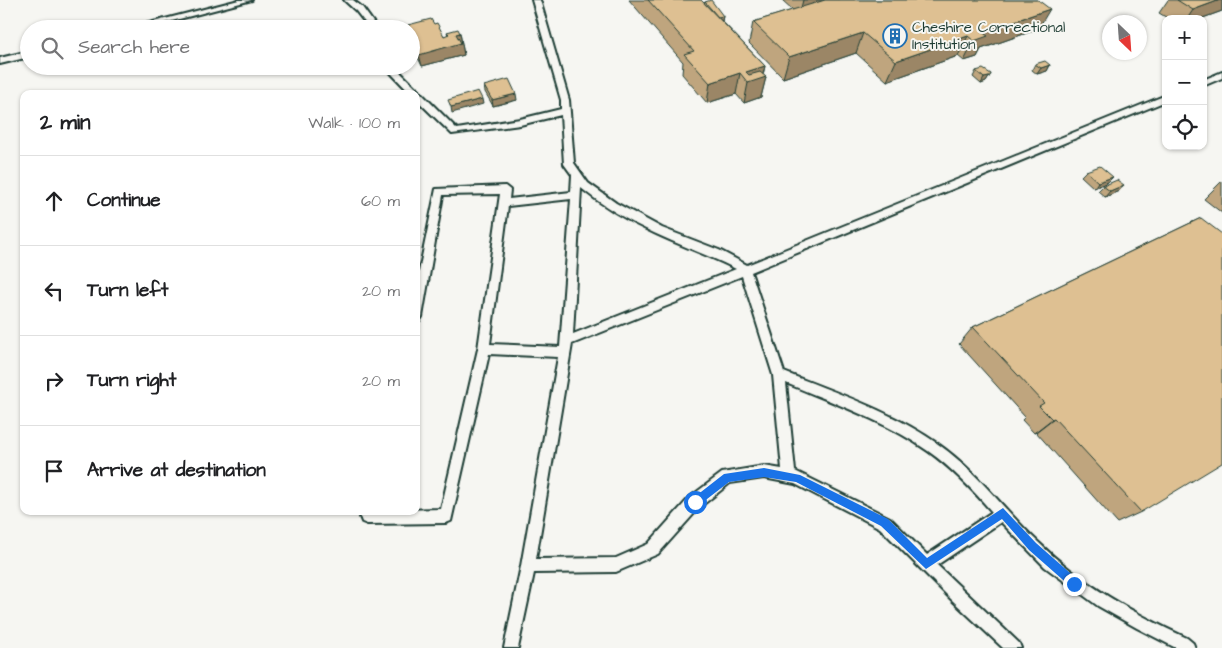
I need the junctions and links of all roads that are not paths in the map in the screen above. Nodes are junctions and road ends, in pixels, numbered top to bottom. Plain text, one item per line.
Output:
1 (248, 0) edge
2 (348, 0) edge
3 (536, 0) edge
4 (167, 20) edge
5 (367, 20) edge
6 (20, 56) edge
7 (0, 61) edge
8 (398, 75) edge
9 (1222, 75) edge
10 (1207, 81) edge
11 (414, 90) edge
12 (420, 97) edge
13 (1162, 100) edge
14 (566, 111) junction
15 (577, 176) junction
16 (576, 195) junction
17 (503, 203) junction
18 (745, 270) junction
19 (420, 295) edge
20 (565, 347) junction
21 (484, 349) junction
22 (779, 375) junction
23 (789, 476) junction
24 (1003, 513) junction
25 (367, 515) edge
26 (926, 564) junction
27 (528, 566) junction
28 (510, 648) edge
29 (1014, 648) edge
30 (1188, 648) edge

1 - 4 lane
2 - 5 lane
3 - 14 lane
6 - 7 lane
8 - 11 lane
9 - 10 lane
12 - 14 lane
13 - 18 lane
14 - 15 lane
15 - 16 lane
15 - 18 lane
16 - 17 lane
16 - 20 lane
17 - 19 lane
17 - 21 lane
18 - 20 lane
18 - 22 lane
20 - 21 lane
20 - 27 lane
21 - 25 lane
22 - 23 lane
22 - 24 lane
23 - 26 lane
23 - 27 lane
24 - 26 lane
24 - 30 lane
26 - 29 lane
27 - 28 lane

